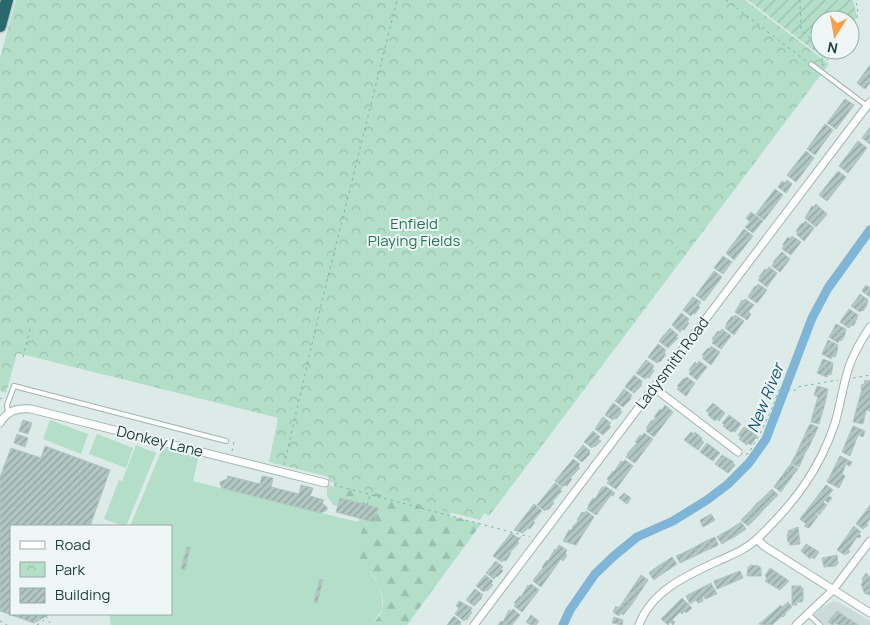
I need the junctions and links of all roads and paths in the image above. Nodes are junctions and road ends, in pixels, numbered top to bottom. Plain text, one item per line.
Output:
1 (7, 0) edge
2 (397, 0) edge
3 (726, 0) edge
4 (800, 0) edge
5 (0, 26) edge
6 (827, 60) edge
7 (811, 64) joint
8 (820, 70) junction
9 (868, 104) edge
10 (31, 325) dead end
11 (870, 327) edge
12 (23, 357) dead end
13 (870, 375) edge
14 (853, 378) dead end
15 (841, 380) dead end
16 (653, 387) junction
17 (5, 397) dead end
18 (0, 399) edge
19 (8, 413) junction
20 (0, 423) edge
21 (226, 441) dead end
22 (234, 442) dead end
23 (738, 452) dead end
24 (746, 453) dead end
25 (230, 460) junction
26 (282, 473) junction
27 (326, 483) joint
28 (371, 493) junction
29 (367, 505) dead end
30 (534, 539) dead end
31 (757, 539) junction
32 (870, 541) edge
33 (833, 590) junction
34 (870, 613) edge
35 (808, 614) junction
36 (0, 621) edge
37 (50, 623) dead end
38 (7, 625) edge
39 (37, 625) edge
40 (474, 625) edge
41 (639, 625) edge
42 (796, 625) edge
43 (820, 625) edge

1 - 5 highway
2 - 26 path
3 - 7 path
4 - 8 path
6 - 8 path
7 - 8 lane
8 - 9 lane
9 - 16 street, Ladysmith Road
10 - 12 path
11 - 31 street
13 - 14 path
15 - 24 path
16 - 23 street
16 - 40 street, Ladysmith Road
17 - 18 path
19 - 20 street
19 - 21 lane
19 - 25 street, Donkey Lane
22 - 25 path
25 - 26 street, Donkey Lane
26 - 27 street, Donkey Lane
27 - 28 path
28 - 29 path
28 - 30 path
31 - 33 street
31 - 41 street
32 - 33 street
33 - 34 street
33 - 35 street
35 - 42 street
35 - 43 lane
36 - 38 path
37 - 39 path

